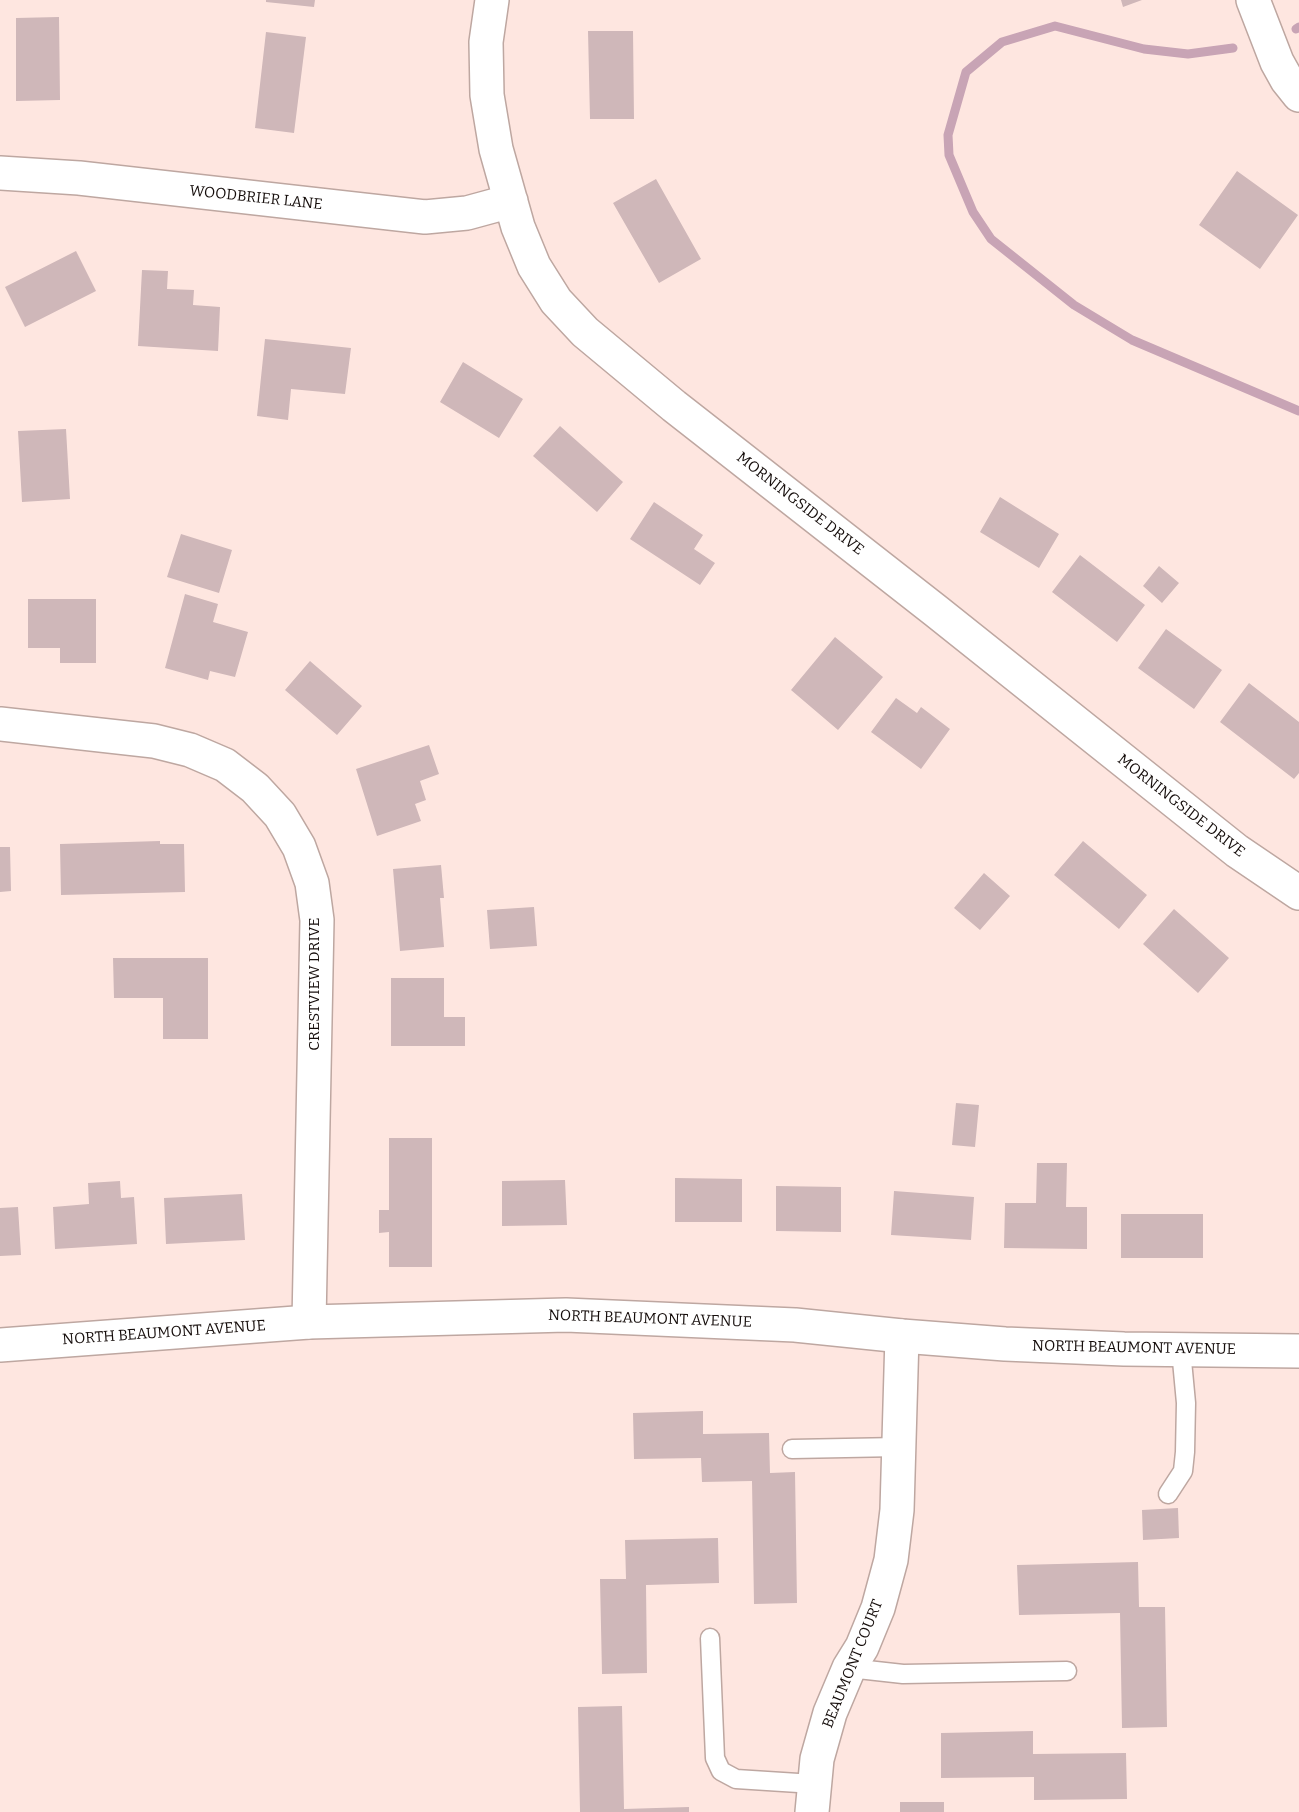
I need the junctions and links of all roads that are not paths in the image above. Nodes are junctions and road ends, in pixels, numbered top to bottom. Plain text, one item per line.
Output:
1 (492, 0) edge
2 (1253, 0) edge
3 (1299, 95) edge
4 (0, 173) edge
5 (511, 201) junction
6 (0, 724) edge
7 (1299, 893) edge
8 (309, 1322) junction
9 (902, 1336) junction
10 (0, 1346) edge
11 (1181, 1350) junction
12 (1299, 1351) edge
13 (899, 1447) junction
14 (792, 1449) dead end
15 (1168, 1494) dead end
16 (710, 1638) dead end
17 (849, 1668) junction
18 (1067, 1671) dead end
19 (813, 1798) edge

1 - 5 street, MORNINGSIDE DRIVE
2 - 3 street
4 - 5 street, WOODBRIER LANE
5 - 7 street, MORNINGSIDE DRIVE
6 - 8 street, CRESTVIEW DRIVE
8 - 9 street, NORTH BEAUMONT AVENUE
8 - 10 street, NORTH BEAUMONT AVENUE
9 - 11 street, NORTH BEAUMONT AVENUE
9 - 13 street, BEAUMONT COURT
11 - 12 street, NORTH BEAUMONT AVENUE
11 - 15 lane
13 - 14 lane
13 - 17 street, BEAUMONT COURT
16 - 19 lane
17 - 18 lane
17 - 19 street, BEAUMONT COURT

